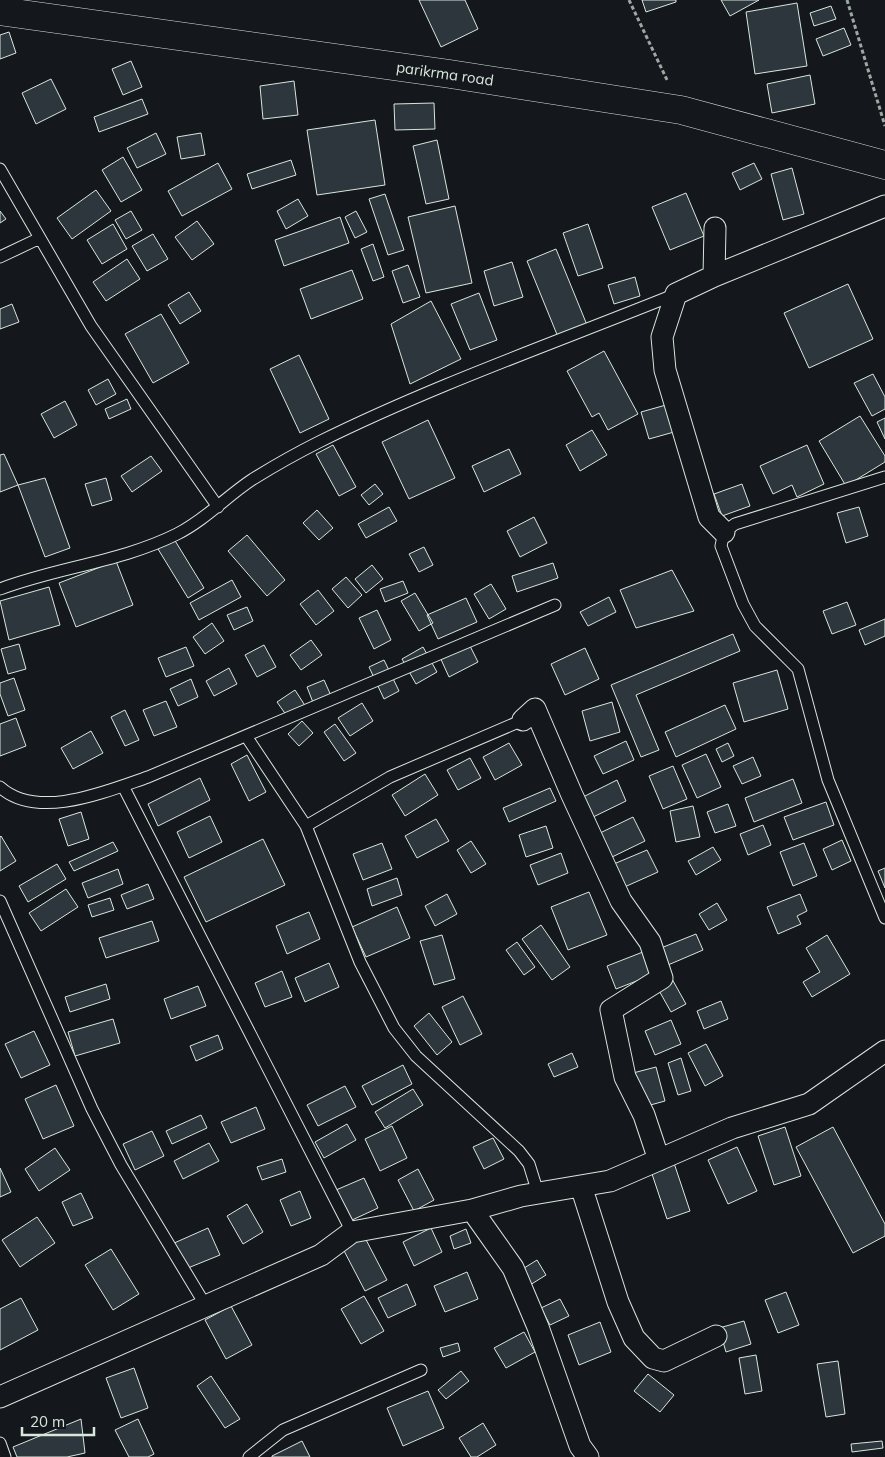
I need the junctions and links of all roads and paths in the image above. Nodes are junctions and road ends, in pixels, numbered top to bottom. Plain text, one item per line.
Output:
1 (629, 0) edge
2 (847, 0) edge
3 (0, 11) edge
4 (681, 110) junction
5 (885, 126) edge
6 (885, 165) edge
7 (0, 169) edge
8 (885, 206) edge
9 (715, 228) dead end
10 (40, 238) junction
11 (0, 257) edge
12 (714, 276) junction
13 (676, 294) junction
14 (885, 477) edge
15 (218, 507) junction
16 (724, 532) junction
17 (0, 589) edge
18 (555, 605) dead end
19 (523, 720) joint
20 (246, 736) junction
21 (123, 786) junction
22 (1, 791) edge
23 (306, 826) junction
24 (0, 901) edge
25 (885, 918) edge
26 (885, 1051) edge
27 (659, 1160) junction
28 (581, 1186) junction
29 (538, 1193) junction
30 (472, 1210) junction
31 (352, 1232) junction
32 (206, 1306) junction
33 (716, 1336) dead end
34 (421, 1370) dead end
35 (0, 1397) edge
36 (0, 1443) edge
37 (5, 1457) edge
38 (249, 1457) edge
39 (588, 1457) edge

1 - 4 path
2 - 5 path
3 - 4 street, parikrma road
4 - 6 street, parikrma road
7 - 10 lane
8 - 12 street
9 - 12 street
10 - 11 lane
10 - 15 lane
12 - 13 street
13 - 15 lane
13 - 16 street
14 - 16 lane
15 - 17 lane
16 - 25 lane
18 - 20 lane
19 - 23 lane
19 - 27 street
20 - 21 lane
20 - 23 lane
21 - 22 lane
21 - 31 lane
23 - 29 lane
24 - 32 lane
26 - 27 street
27 - 28 street
28 - 29 street
28 - 33 street
29 - 30 street
30 - 31 street
30 - 39 street
31 - 32 street
32 - 35 street
34 - 38 lane
36 - 37 lane

